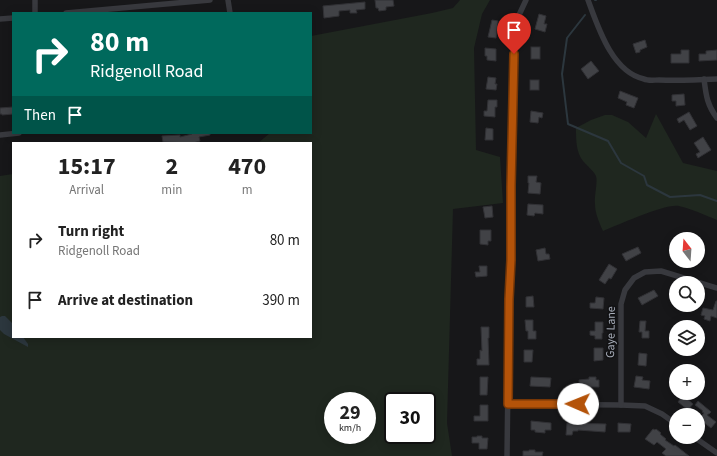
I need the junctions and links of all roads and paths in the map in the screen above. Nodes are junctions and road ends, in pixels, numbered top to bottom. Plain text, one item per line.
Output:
1 (35, 0) edge
2 (210, 0) edge
3 (228, 0) edge
4 (526, 0) edge
5 (588, 0) edge
6 (138, 3) edge
7 (35, 12) edge
8 (73, 12) edge
9 (230, 12) edge
10 (12, 18) edge
11 (0, 19) edge
12 (704, 79) junction
13 (717, 79) edge
14 (717, 118) edge
15 (12, 134) edge
16 (0, 135) edge
17 (717, 288) edge
18 (508, 404) junction
19 (621, 405) junction
20 (669, 419) edge
21 (704, 444) edge
22 (717, 453) edge
23 (507, 456) edge

1 - 7 street
2 - 6 street
3 - 9 street
4 - 18 street
5 - 12 street
6 - 8 street
10 - 11 street
12 - 13 street
12 - 14 street
15 - 16 street
17 - 19 street, Gaye Lane
18 - 19 street
18 - 23 street
19 - 20 street
21 - 22 street

